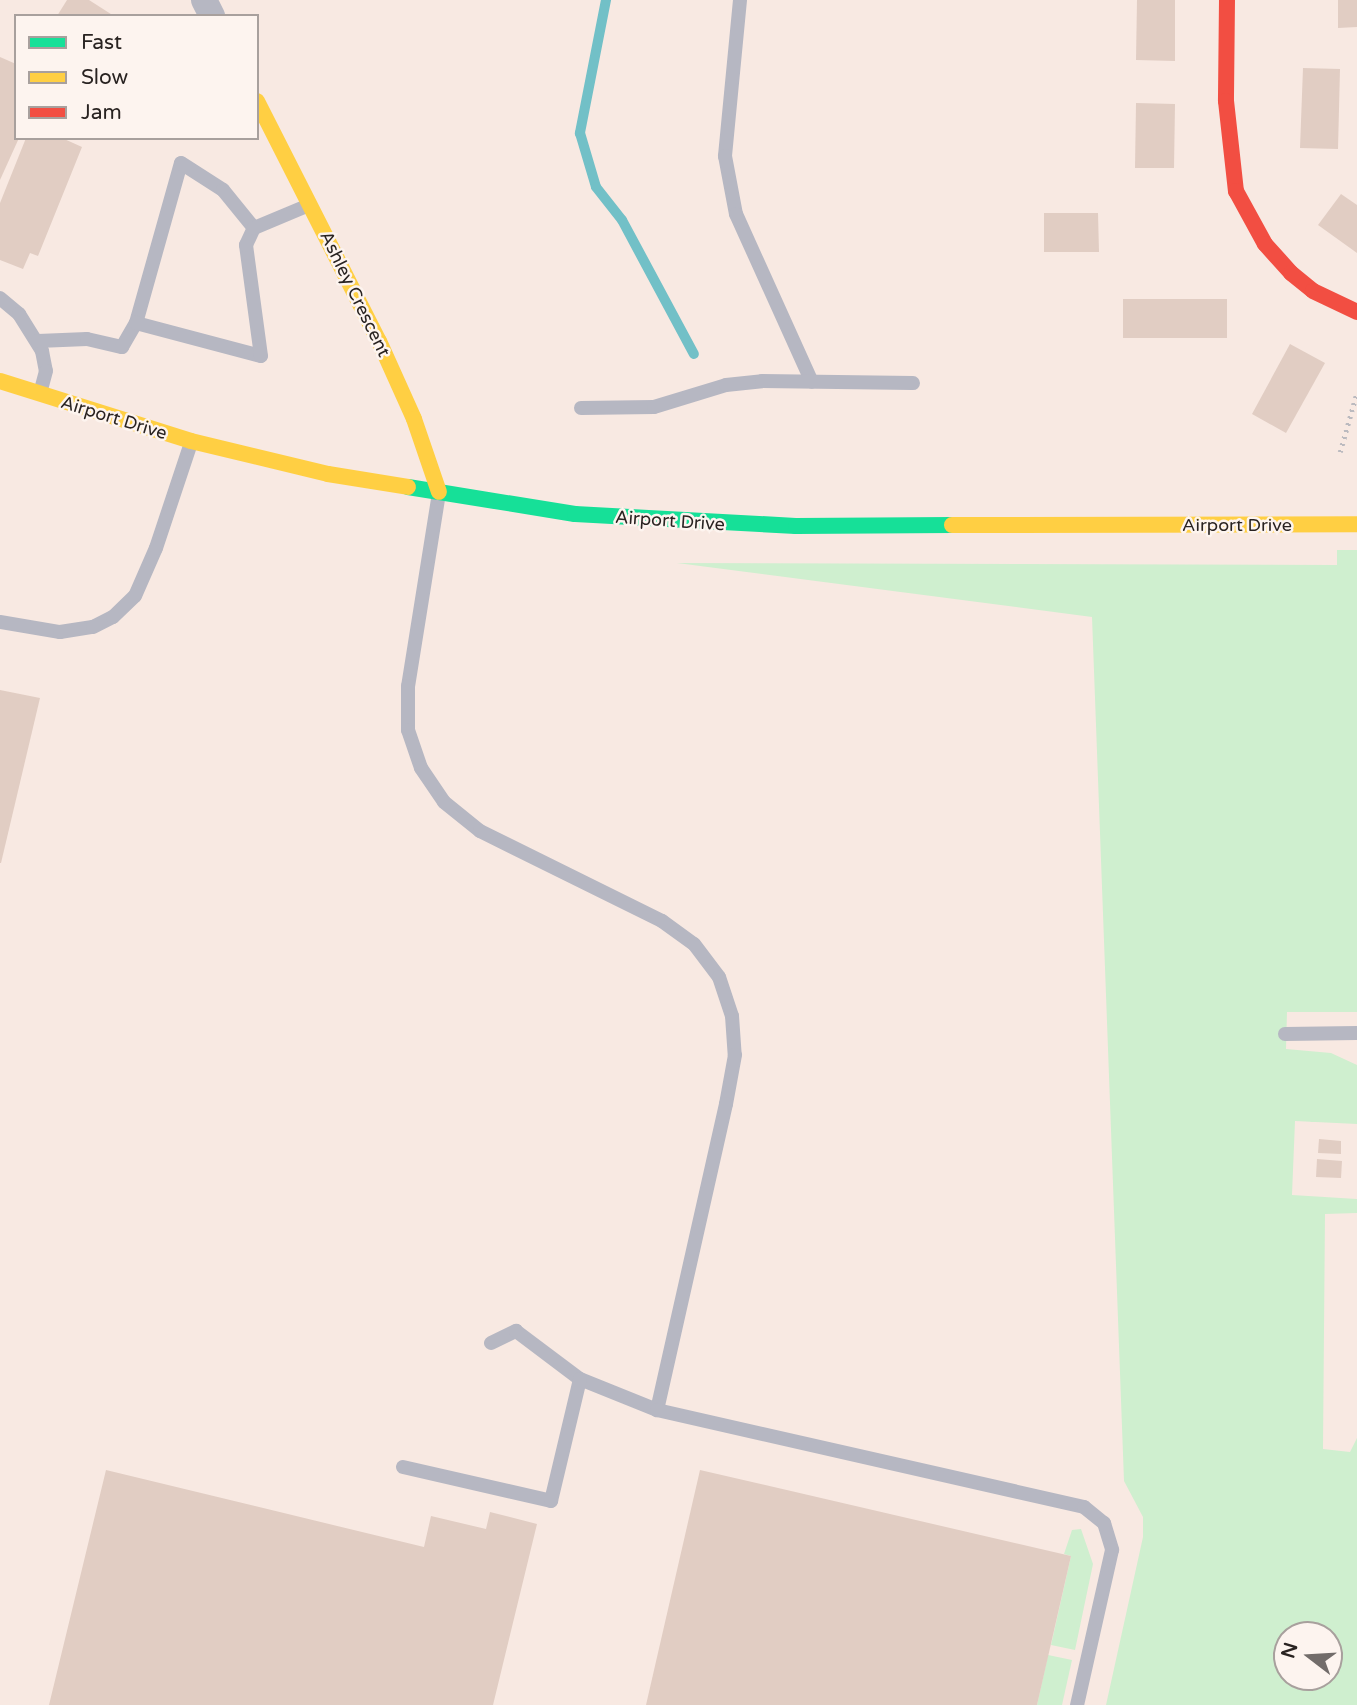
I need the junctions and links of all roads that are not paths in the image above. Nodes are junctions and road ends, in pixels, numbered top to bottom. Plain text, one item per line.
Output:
1 (740, 0) edge
2 (1227, 0) edge
3 (259, 105) edge
4 (310, 204) junction
5 (254, 228) junction
6 (0, 298) edge
7 (1357, 312) edge
8 (136, 323) junction
9 (38, 341) junction
10 (0, 381) edge
11 (812, 382) junction
12 (913, 383) dead end
13 (40, 395) junction
14 (581, 408) dead end
15 (191, 441) junction
16 (439, 492) junction
17 (1357, 524) edge
18 (0, 622) edge
19 (1357, 1033) edge
20 (1285, 1034) dead end
21 (491, 1343) dead end
22 (580, 1379) junction
23 (657, 1410) junction
24 (403, 1467) dead end
25 (1077, 1705) edge

1 - 11 lane
2 - 7 street
3 - 4 street, Ashley Crescent
4 - 5 lane
4 - 16 street, Ashley Crescent
5 - 8 lane
5 - 8 lane
6 - 9 lane
8 - 9 lane
9 - 13 lane
10 - 13 street, Airport Drive
11 - 12 lane
11 - 14 lane
13 - 15 street, Airport Drive
15 - 16 street, Airport Drive
15 - 18 lane
16 - 17 street, Airport Drive
16 - 23 lane
19 - 20 lane
21 - 22 lane
22 - 23 lane
22 - 24 lane
23 - 25 lane

